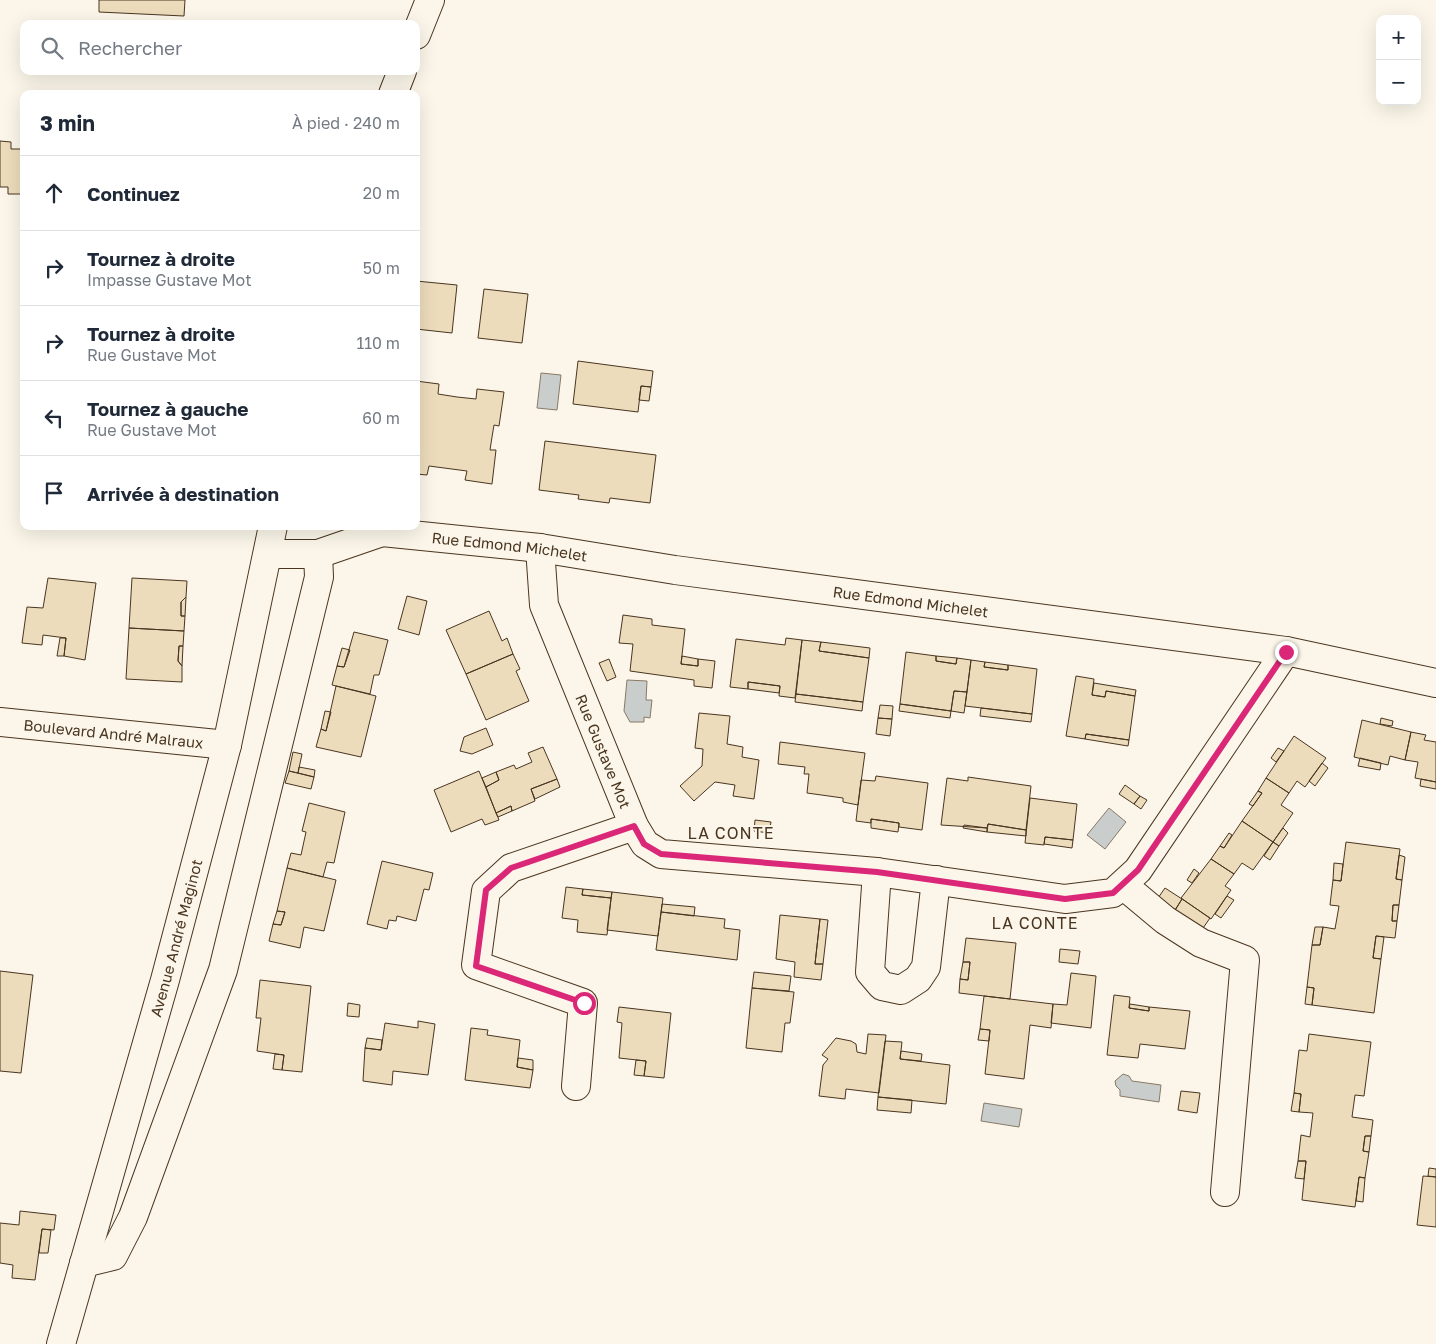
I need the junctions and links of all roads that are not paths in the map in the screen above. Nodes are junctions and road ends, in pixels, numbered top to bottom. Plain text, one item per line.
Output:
1 (430, 0) edge
2 (420, 25) edge
3 (401, 75) edge
4 (395, 90) edge
5 (272, 530) edge
6 (373, 530) edge
7 (386, 530) edge
8 (327, 543) edge
9 (540, 548) junction
10 (268, 554) junction
11 (1286, 652) junction
12 (1436, 683) edge
13 (0, 722) edge
14 (227, 745) junction
15 (634, 826) junction
16 (877, 872) junction
17 (936, 880) junction
18 (1123, 884) junction
19 (576, 1086) dead end
20 (1225, 1192) dead end
21 (84, 1262) junction
22 (61, 1344) edge

1 - 2 street
3 - 4 street
5 - 10 street, Avenue André Maginot
6 - 8 street, Rue Edmond Michelet
7 - 9 street, Rue Edmond Michelet
8 - 10 street, Rue Edmond Michelet
8 - 21 street
9 - 11 street, Rue Edmond Michelet
9 - 15 street, Rue Gustave Mot
10 - 14 street, Avenue André Maginot
11 - 12 street, Rue Edmond Michelet
11 - 18 street, Rue Gustave Mot
13 - 14 street, Boulevard André Malraux
14 - 21 street, Avenue André Maginot
15 - 16 street, Rue Gustave Mot
15 - 19 street
16 - 17 street, Rue Gustave Mot
16 - 17 street
17 - 18 street, Rue Gustave Mot
18 - 20 street
21 - 22 street, Avenue André Maginot

